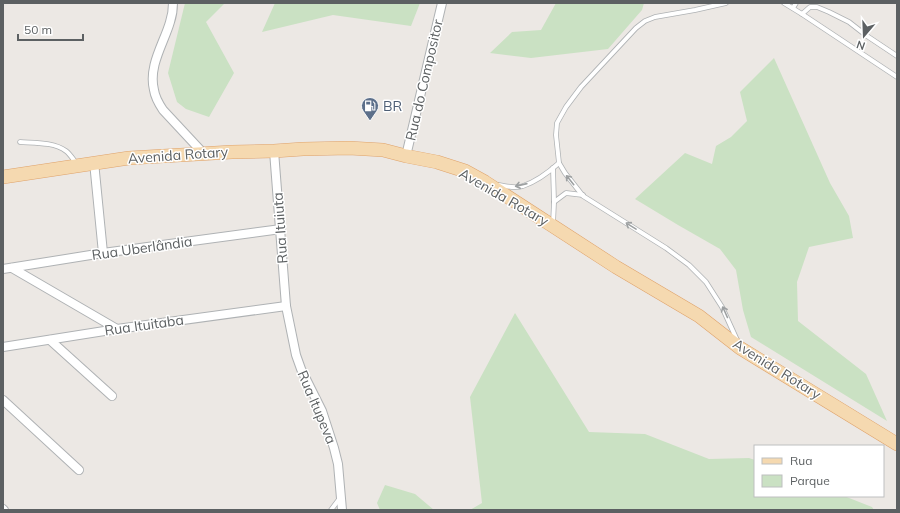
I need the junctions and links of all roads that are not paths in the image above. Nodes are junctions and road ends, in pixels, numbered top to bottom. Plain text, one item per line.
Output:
1 (173, 3) edge
2 (442, 3) edge
3 (726, 3) edge
4 (784, 3) edge
5 (796, 3) edge
6 (793, 8) junction
7 (802, 14) junction
8 (897, 56) edge
9 (897, 77) edge
10 (20, 142) dead end
11 (274, 151) junction
12 (204, 154) junction
13 (406, 156) junction
14 (94, 162) junction
15 (558, 163) junction
16 (78, 165) junction
17 (553, 168) junction
18 (3, 177) edge
19 (485, 182) junction
20 (583, 196) junction
21 (554, 202) junction
22 (553, 226) junction
23 (281, 229) junction
24 (103, 253) junction
25 (12, 268) junction
26 (3, 269) edge
27 (286, 306) junction
28 (117, 329) junction
29 (50, 340) junction
30 (3, 347) edge
31 (740, 348) junction
32 (112, 396) dead end
33 (3, 400) edge
34 (897, 444) edge
35 (79, 470) dead end
36 (342, 496) junction
37 (331, 510) edge
38 (342, 510) edge

1 - 12 street
2 - 13 street, Rua do Compositor
3 - 15 lane
4 - 6 lane
5 - 6 lane
6 - 7 lane
7 - 8 lane
7 - 9 lane
10 - 16 lane
11 - 12 main road, Avenida Rotary
11 - 13 main road, Avenida Rotary
11 - 23 street, Rua Ituiuta
12 - 14 main road, Avenida Rotary
13 - 19 main road, Avenida Rotary
14 - 16 main road, Avenida Rotary
14 - 24 street
15 - 17 lane
20 -> 15 lane
16 - 18 main road, Avenida Rotary
17 -> 19 lane
17 - 21 lane
19 - 22 main road, Avenida Rotary
20 - 21 lane
31 -> 20 lane
21 - 22 lane
22 - 31 main road, Avenida Rotary
23 - 24 street, Rua Uberlândia
23 - 27 street, Rua Ituiuta
24 - 25 street, Rua Uberlândia
25 - 26 street, Rua Uberlândia
25 - 28 street
27 - 28 street, Rua Ituitaba
27 - 36 street, Rua Itupeva
28 - 29 street, Rua Ituitaba
29 - 30 street, Rua Ituitaba
29 - 32 street
31 - 34 main road, Avenida Rotary
33 - 35 street
36 - 37 lane
36 - 38 street, Rua Itupeva

